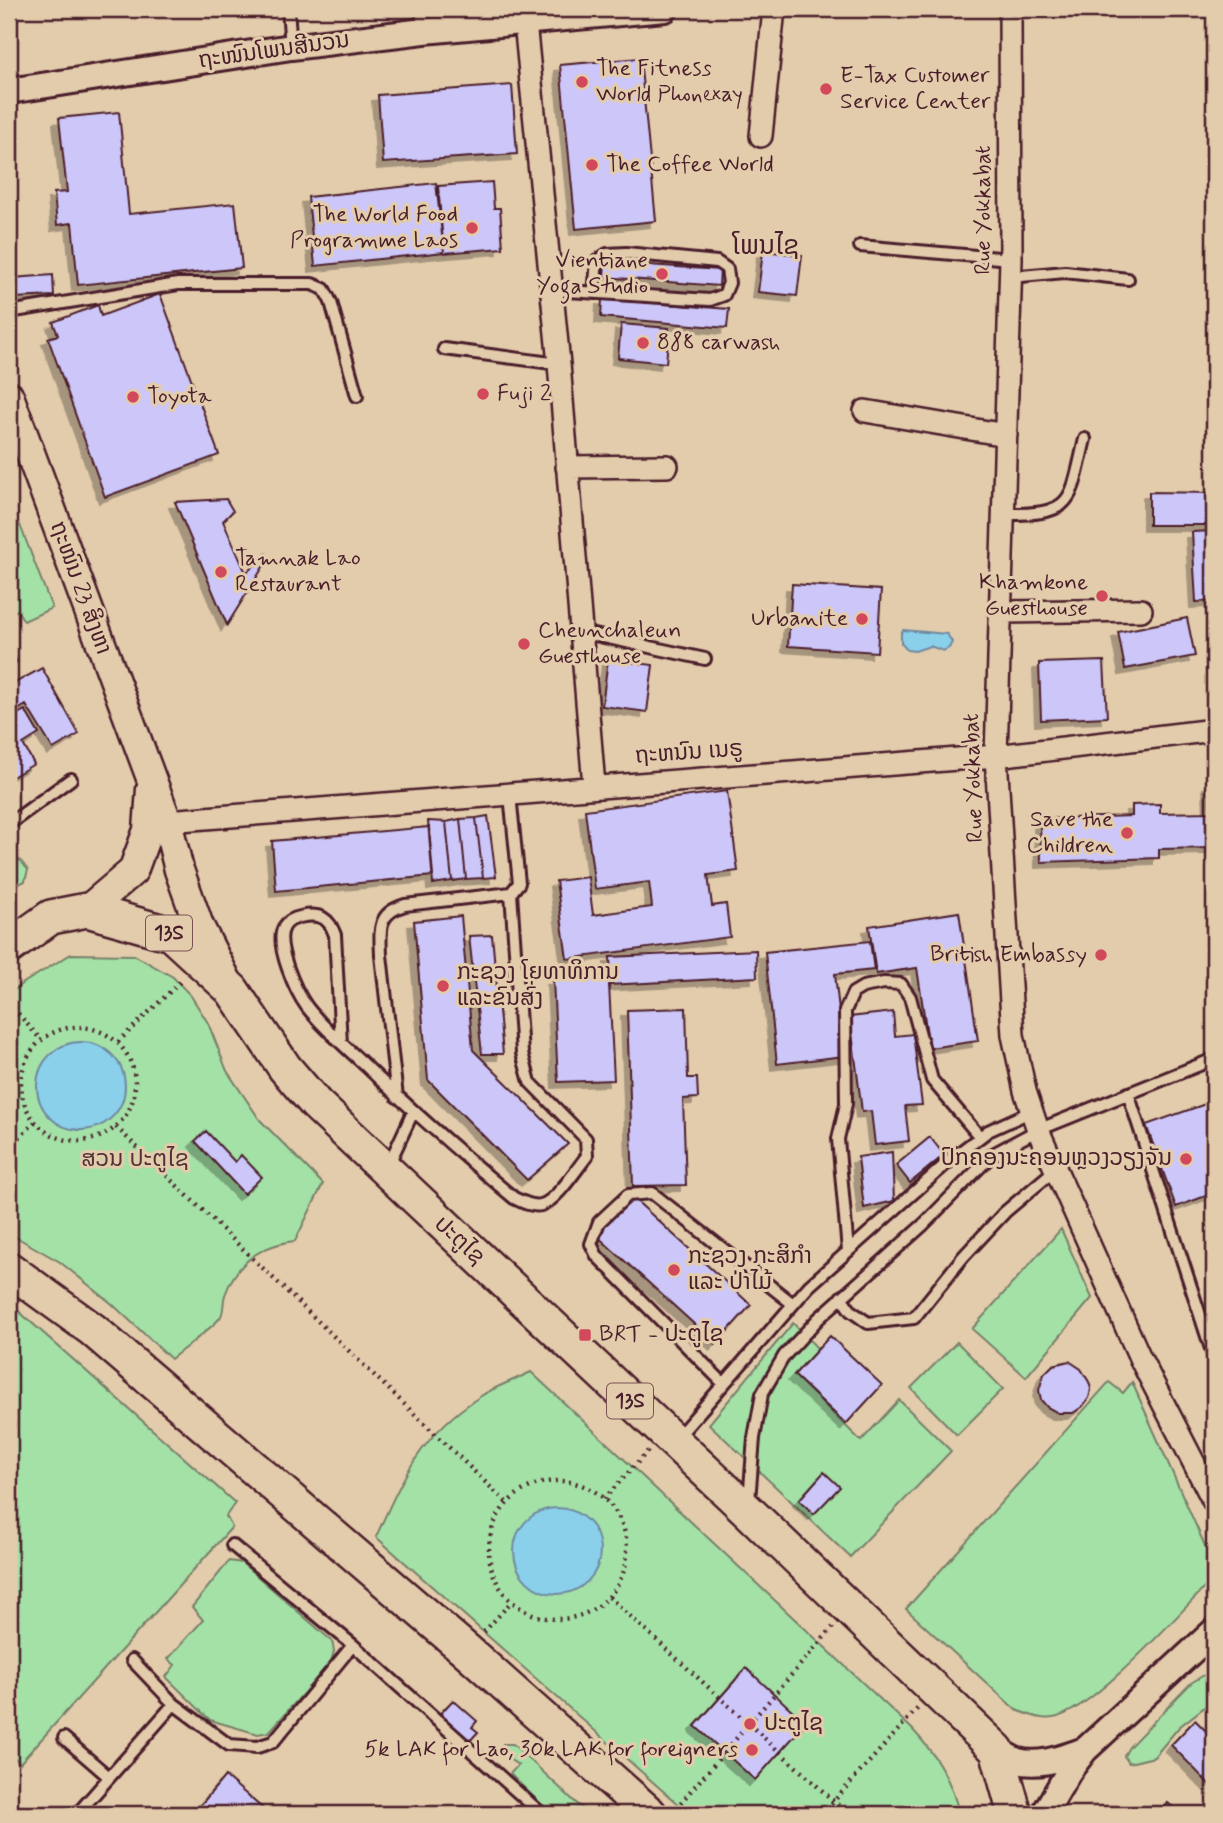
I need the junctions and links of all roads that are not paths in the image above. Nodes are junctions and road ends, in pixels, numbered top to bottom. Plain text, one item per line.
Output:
1 (289, 9) edge
2 (665, 9) edge
3 (774, 9) edge
4 (1010, 9) edge
5 (565, 13) edge
6 (423, 20) edge
7 (525, 22) junction
8 (291, 47) junction
9 (9, 91) edge
10 (761, 136) dead end
11 (860, 246) dead end
12 (1011, 268) junction
13 (1128, 279) dead end
14 (552, 290) junction
15 (594, 293) junction
16 (9, 312) edge
17 (444, 349) dead end
18 (559, 364) junction
19 (9, 396) edge
20 (357, 396) dead end
21 (865, 411) dead end
22 (1006, 435) junction
23 (1085, 439) dead end
24 (667, 466) dead end
25 (567, 467) junction
26 (1004, 514) junction
27 (1141, 610) dead end
28 (1001, 612) junction
29 (581, 632) junction
30 (705, 659) dead end
31 (1214, 730) edge
32 (996, 756) junction
33 (71, 779) dead end
34 (152, 779) junction
35 (594, 786) junction
36 (509, 795) junction
37 (167, 821) junction
38 (9, 824) edge
39 (511, 893) junction
40 (9, 909) edge
41 (88, 910) junction
42 (9, 915) edge
43 (51, 917) junction
44 (9, 947) edge
45 (232, 990) junction
46 (341, 1043) junction
47 (1214, 1059) edge
48 (1128, 1093) junction
49 (397, 1097) junction
50 (413, 1112) junction
51 (1035, 1121) junction
52 (980, 1137) junction
53 (1055, 1169) junction
54 (385, 1171) junction
55 (848, 1251) junction
56 (13, 1274) edge
57 (841, 1297) junction
58 (793, 1304) junction
59 (1214, 1358) edge
60 (724, 1384) junction
61 (669, 1437) junction
62 (1214, 1502) edge
63 (748, 1511) junction
64 (233, 1545) dead end
65 (1214, 1631) edge
66 (353, 1645) junction
67 (132, 1660) dead end
68 (174, 1704) junction
69 (64, 1738) dead end
70 (997, 1749) junction
71 (1085, 1749) junction
72 (109, 1777) junction
73 (77, 1814) edge
74 (542, 1814) edge
75 (650, 1814) edge
76 (1015, 1814) edge
77 (1044, 1814) edge

1 - 8 lane
2 - 5 street, ຖະໜົນໂພນສີນວນ
3 - 10 street
4 - 12 street, Rue Yokkabat
5 - 7 street, ຖະໜົນໂພນສີນວນ
6 - 7 street, ຖະໜົນໂພນສີນວນ
6 - 8 street, ຖະໜົນໂພນສີນວນ
7 - 14 street
8 - 9 street, ຖະໜົນໂພນສີນວນ
11 - 12 lane
12 - 13 lane
12 - 22 street, Rue Yokkabat
14 - 15 lane
14 - 18 street
15 - 15 lane
16 - 20 lane
17 - 18 lane
18 - 25 street
19 - 34 main road, ຖະໜົນ 23 ສິງຫາ
21 - 22 street
22 - 26 street, Rue Yokkabat
23 - 26 lane
24 - 25 street
25 - 29 street
26 - 28 street, Rue Yokkabat
27 - 28 street
28 - 32 street, Rue Yokkabat
29 - 30 lane
29 - 35 street
31 - 32 street, ຖະຫນົນ ເນຣູ
32 - 35 street, ຖະຫນົນ ເນຣູ
32 - 51 street, Rue Yokkabat
33 - 38 lane
34 - 37 main road, ຖະໜົນ 23 ສິງຫາ
34 - 41 main road, ຖະໜົນ 23 ສິງຫາ
35 - 36 street, ຖະຫນົນ ເນຣູ
36 - 37 street, ຖະຫນົນ ເນຣູ
36 - 39 lane
37 - 45 main road, ຖະໜົນ 23 ສິງຫາ
39 - 49 lane
39 - 50 lane
40 - 42 lane
41 - 43 highway, ປະຕູໄຊ / 13S
41 - 45 highway, ປະຕູໄຊ / 13S
42 - 43 highway, 13S
43 - 44 highway, ປະຕູໄຊ / 13S
45 - 54 highway, ປະຕູໄຊ / 13S
46 - 46 lane
46 - 49 lane
47 - 48 lane
48 - 51 lane
48 - 59 lane
49 - 50 lane
50 - 54 lane
51 - 52 lane
51 - 53 street, Rue Yokkabat
51 - 57 lane
52 - 55 lane
52 - 55 lane
53 - 57 lane
53 - 62 street, Rue Yokkabat
54 - 61 highway, ປະຕູໄຊ / 13S
55 - 58 lane
56 - 75 highway
57 - 63 lane
58 - 60 lane
58 - 60 lane
60 - 61 lane
61 - 63 highway, ປະຕູໄຊ / 13S
63 - 70 highway, ປະຕູໄຊ / 13S
64 - 66 lane
65 - 71 street
66 - 68 lane
66 - 74 lane
67 - 68 lane
68 - 72 lane
69 - 72 lane
70 - 71 street
70 - 76 highway
71 - 77 street
72 - 73 lane

